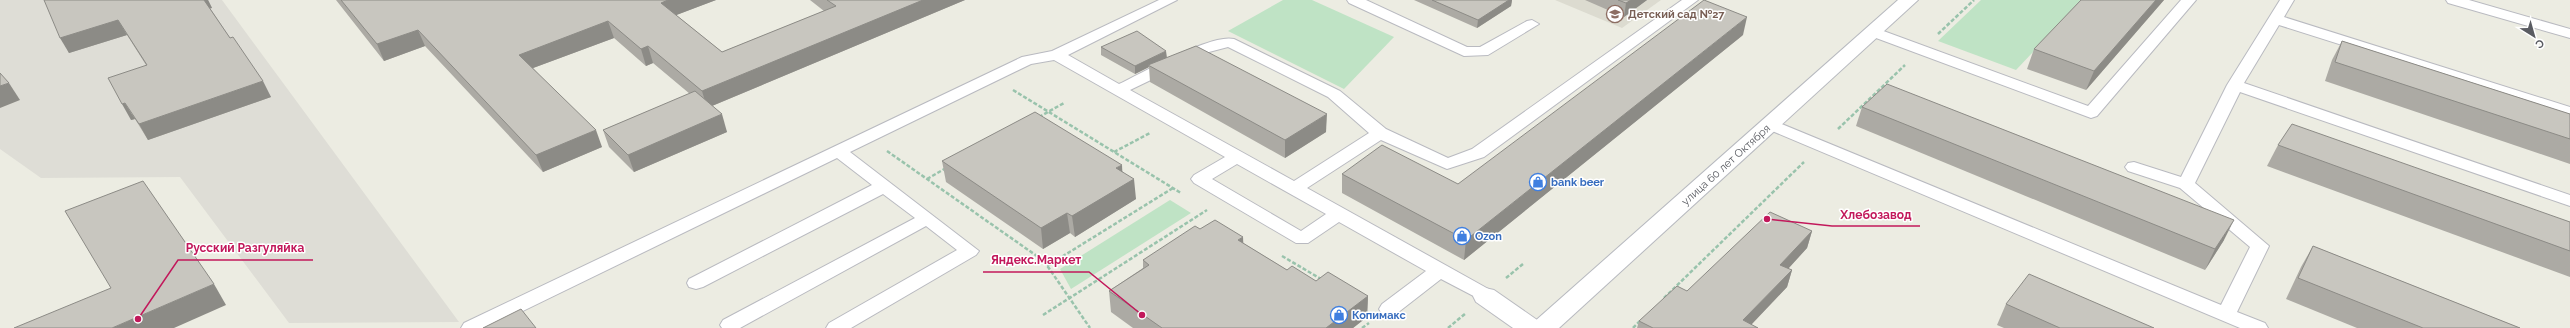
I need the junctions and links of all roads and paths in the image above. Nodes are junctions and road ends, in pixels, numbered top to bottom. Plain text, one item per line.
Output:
1 (1170, 0) edge
2 (1354, 0) edge
3 (1691, 0) edge
4 (1909, 0) edge
5 (1974, 0) edge
6 (2189, 0) edge
7 (2288, 0) edge
8 (2453, 0) edge
9 (2276, 19) junction
10 (1532, 24) dead end
11 (1873, 32) junction
12 (2570, 34) edge
13 (1920, 50) junction
14 (1056, 55) junction
15 (992, 77) junction
16 (2235, 85) junction
17 (1118, 90) junction
18 (1064, 103) dead end
19 (1048, 112) junction
20 (2570, 112) edge
21 (1034, 119) edge
22 (1171, 121) junction
23 (1771, 124) junction
24 (1380, 133) junction
25 (867, 137) junction
26 (1821, 146) junction
27 (838, 151) junction
28 (1114, 152) junction
29 (1235, 158) junction
30 (2134, 167) dead end
31 (947, 168) edge
32 (927, 179) junction
33 (2186, 184) junction
34 (884, 186) junction
35 (1173, 188) junction
36 (1294, 189) junction
37 (1184, 196) dead end
38 (1230, 197) junction
39 (2570, 201) edge
40 (1202, 207) dead end
41 (1208, 210) junction
42 (1338, 214) junction
43 (926, 219) junction
44 (1280, 255) dead end
45 (1047, 266) junction
46 (1439, 270) junction
47 (696, 283) dead end
48 (1326, 283) edge
49 (1485, 296) joint
50 (1070, 298) junction
51 (1660, 302) edge
52 (1389, 309) dead end
53 (2226, 314) junction
54 (1043, 315) dead end
55 (1643, 318) edge
56 (1373, 319) dead end
57 (730, 325) dead end
58 (472, 328) edge
59 (836, 328) edge
60 (1090, 328) edge
61 (1362, 328) edge
62 (1531, 328) edge
63 (1543, 328) edge
64 (1633, 328) edge
65 (2258, 328) edge

1 - 14 lane
2 - 10 lane
3 - 24 lane
4 - 11 main road, улица 60 лет Октября
5 - 13 path
6 - 13 lane
7 - 9 lane
8 - 12 lane
9 - 16 lane
9 - 20 lane
11 - 13 lane
11 - 23 main road, улица 60 лет Октября
13 - 26 path
14 - 15 lane
14 - 17 lane
15 - 19 path
15 - 25 lane
16 - 33 lane
16 - 39 lane
17 - 22 lane
17 - 24 lane
18 - 19 path
19 - 21 path
19 - 28 path
22 - 28 path
22 - 29 lane
23 - 26 lane
23 - 63 main road, улица 60 лет Октября
24 - 36 lane
25 - 27 lane
25 - 32 path
26 - 51 path
26 - 53 lane
27 - 34 lane
27 - 58 lane
28 - 35 path
29 - 36 lane
29 - 38 lane
30 - 33 lane
31 - 32 path
32 - 45 path
33 - 53 lane
34 - 43 lane
34 - 47 lane
35 - 37 path
35 - 45 path
36 - 42 lane
38 - 41 path
38 - 42 lane
40 - 41 path
41 - 50 path
42 - 46 lane
43 - 57 lane
43 - 59 lane
44 - 48 path
45 - 50 path
46 - 49 lane
46 - 52 lane
49 - 62 main road
50 - 54 path
50 - 60 path
53 - 65 lane
55 - 64 path
56 - 61 path

